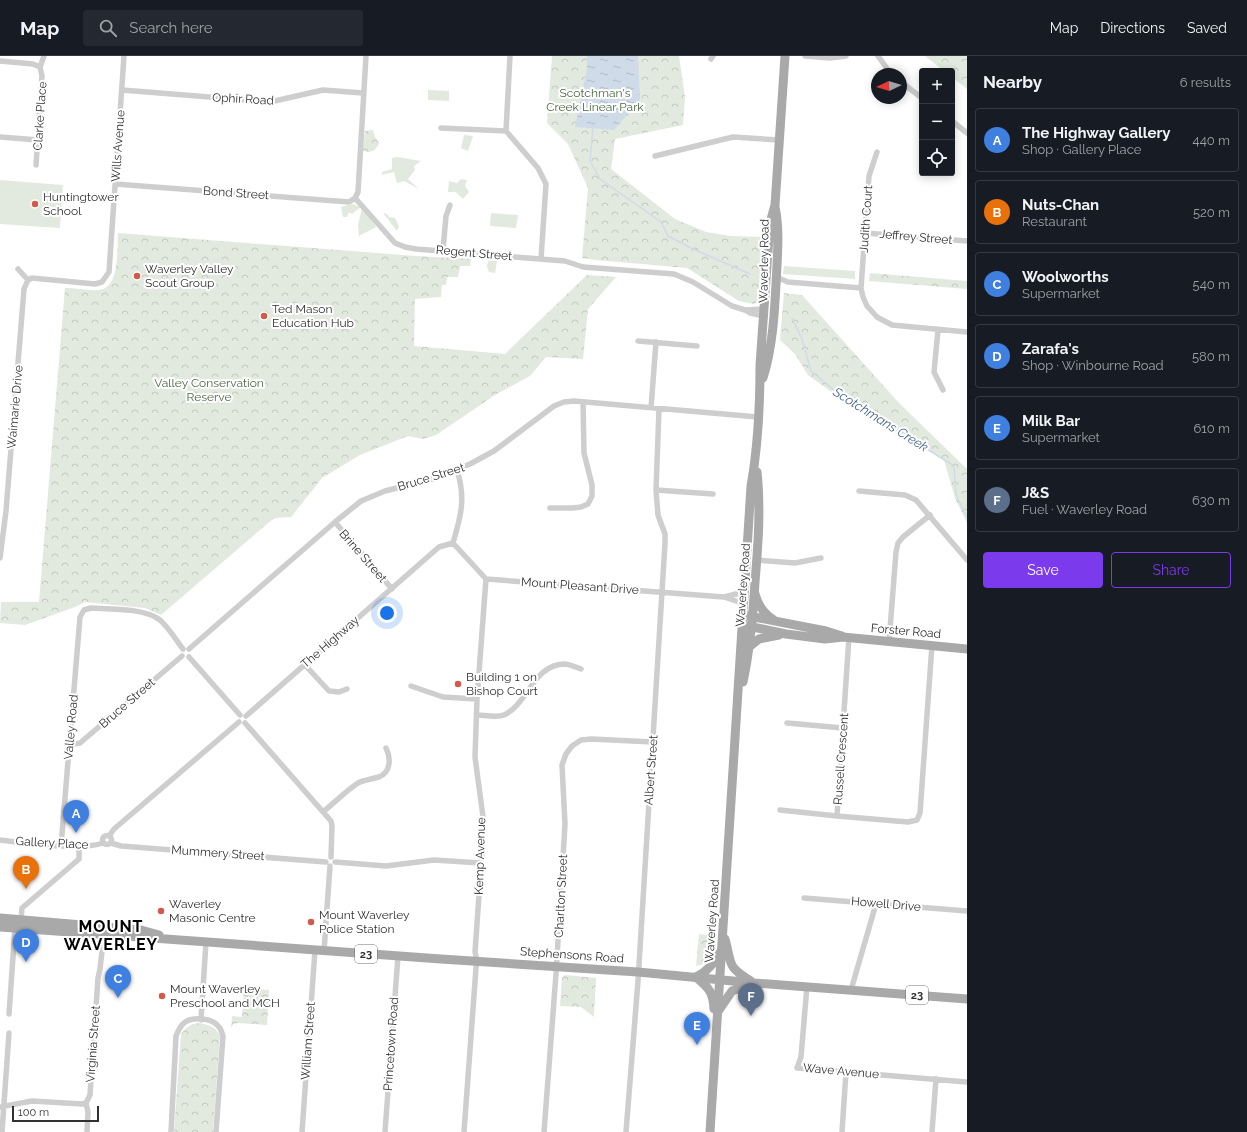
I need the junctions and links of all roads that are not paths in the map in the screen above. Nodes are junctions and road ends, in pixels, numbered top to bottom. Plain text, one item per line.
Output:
1 (44, 56) edge
2 (124, 56) edge
3 (366, 56) edge
4 (510, 56) edge
5 (785, 56) edge
6 (804, 56) edge
7 (846, 56) edge
8 (878, 56) edge
9 (0, 61) edge
10 (40, 67) junction
11 (887, 68) edge
12 (907, 87) edge
13 (122, 90) junction
14 (363, 93) junction
15 (919, 96) edge
16 (955, 123) edge
17 (441, 128) dead end
18 (506, 131) junction
19 (967, 133) edge
20 (0, 137) edge
21 (38, 140) junction
22 (780, 140) junction
23 (876, 152) dead end
24 (655, 156) dead end
25 (36, 165) dead end
26 (116, 184) junction
27 (355, 198) junction
28 (775, 205) junction
29 (450, 206) dead end
30 (865, 233) junction
31 (967, 241) edge
32 (443, 250) junction
33 (541, 259) junction
34 (18, 269) dead end
35 (28, 280) junction
36 (776, 282) junction
37 (861, 288) junction
38 (764, 312) junction
39 (774, 312) junction
40 (938, 330) junction
41 (967, 332) edge
42 (638, 341) dead end
43 (656, 342) junction
44 (697, 346) dead end
45 (760, 387) junction
46 (943, 390) dead end
47 (583, 402) junction
48 (651, 408) junction
49 (659, 409) junction
50 (758, 417) junction
51 (756, 461) junction
52 (457, 470) junction
53 (656, 490) junction
54 (859, 491) dead end
55 (714, 494) dead end
56 (550, 508) dead end
57 (930, 515) junction
58 (335, 522) junction
59 (453, 543) junction
60 (0, 558) edge
61 (821, 558) dead end
62 (747, 560) junction
63 (757, 560) junction
64 (967, 560) edge
65 (486, 579) junction
66 (392, 589) junction
67 (745, 589) junction
68 (755, 590) junction
69 (662, 592) junction
70 (724, 597) junction
71 (744, 606) junction
72 (743, 615) junction
73 (753, 617) junction
74 (779, 622) junction
75 (742, 626) junction
76 (752, 627) junction
77 (786, 634) junction
78 (846, 637) junction
79 (889, 642) junction
80 (932, 645) junction
81 (749, 648) junction
82 (967, 648) edge
83 (186, 649) junction
84 (186, 656) junction
85 (305, 664) junction
86 (581, 669) dead end
87 (411, 686) dead end
88 (347, 689) dead end
89 (477, 699) junction
90 (738, 711) junction
91 (240, 715) junction
92 (476, 715) junction
93 (246, 716) junction
94 (242, 722) junction
95 (787, 723) dead end
96 (843, 728) junction
97 (653, 742) junction
98 (69, 746) junction
99 (386, 748) dead end
100 (780, 810) dead end
101 (324, 812) junction
102 (837, 816) junction
103 (109, 836) junction
104 (0, 840) edge
105 (103, 843) junction
106 (111, 843) junction
107 (61, 846) junction
108 (79, 846) junction
109 (331, 862) junction
110 (481, 863) junction
111 (804, 898) dead end
112 (876, 904) junction
113 (967, 911) edge
114 (0, 918) edge
115 (21, 920) junction
116 (0, 927) edge
117 (15, 928) junction
118 (723, 930) junction
119 (104, 931) junction
120 (206, 942) junction
121 (315, 950) junction
122 (722, 950) junction
123 (324, 951) junction
124 (398, 956) junction
125 (477, 960) junction
126 (557, 967) junction
127 (638, 972) junction
128 (696, 977) junction
129 (720, 979) junction
130 (754, 983) junction
131 (807, 986) junction
132 (851, 990) junction
133 (967, 999) edge
134 (718, 1010) junction
135 (9, 1014) dead end
136 (201, 1020) junction
137 (717, 1026) junction
138 (9, 1033) dead end
139 (846, 1072) junction
140 (936, 1079) junction
141 (967, 1082) edge
142 (84, 1103) junction
143 (2, 1107) edge
144 (2, 1132) edge
145 (87, 1132) edge
146 (171, 1132) edge
147 (216, 1132) edge
148 (302, 1132) edge
149 (385, 1132) edge
150 (464, 1132) edge
151 (544, 1132) edge
152 (626, 1132) edge
153 (710, 1132) edge
154 (842, 1132) edge
155 (932, 1132) edge

1 - 10 street, Clarke Place
2 - 13 street, Wills Avenue
3 - 14 street
4 - 18 street
5 - 22 main road, Waverley Road
6 - 7 street
8 - 11 street
9 - 10 street, Clarke Place
10 - 21 street, Clarke Place
12 - 15 street
13 - 14 street, Ophir Road
13 - 26 street, Wills Avenue
14 - 27 street
16 - 19 street
17 - 18 street
18 - 33 street
20 - 21 street
21 - 25 street, Clarke Place
22 - 24 street
22 - 28 main road, Waverley Road
23 - 30 street, Judith Court
26 - 27 street, Bond Street
26 - 35 street, Wills Avenue
27 - 32 street, Regent Street
28 - 36 main road, Waverley Road
28 - 38 main road, Waverley Road
29 - 32 street
30 - 31 street, Jeffrey Street
30 - 37 street, Judith Court
32 - 33 street, Regent Street
33 - 38 street, Regent Street
34 - 35 street
35 - 60 street, Waimarie Drive
36 - 37 street
36 - 39 main road, Waverley Road
37 - 40 street
38 - 39 main road
38 - 45 main road, Waverley Road
39 - 45 main road, Waverley Road
40 - 41 street
40 - 46 street
42 - 43 street
43 - 44 street
43 - 48 street
45 - 50 main road, Waverley Road
47 - 48 street, Bruce Street
47 - 52 street, Bruce Street
47 - 56 street
48 - 49 street, Bruce Street
49 - 50 street, Bruce Street
49 - 53 street, Albert Street
50 - 51 main road, Waverley Road
51 - 62 main road, Waverley Road
51 - 63 main road, Waverley Road
52 - 58 street, Bruce Street
52 - 59 street
53 - 55 street
53 - 69 street, Albert Street
54 - 57 street
57 - 64 street
57 - 79 street
58 - 66 street, Brine Street
58 - 83 street, Bruce Street
59 - 65 street
59 - 66 street, The Highway
61 - 63 street
62 - 63 main road
62 - 67 main road, Waverley Road
63 - 68 main road, Waverley Road
65 - 69 street, Mount Pleasant Drive
65 - 89 street, Kemp Avenue
66 - 85 street, The Highway
67 - 70 street, Mount Pleasant Drive
67 - 71 main road, Waverley Road
68 - 73 main road, Waverley Road
68 - 74 main road
69 - 70 street, Mount Pleasant Drive
69 - 97 street, Albert Street
70 - 71 street, Mount Pleasant Drive
71 - 72 main road, Waverley Road
72 - 73 main road, Forster Road
72 - 75 main road, Waverley Road
73 - 74 main road, Forster Road
73 - 76 main road, Waverley Road
74 - 78 main road, Forster Road
75 - 76 main road, Forster Road
75 - 90 main road, Waverley Road
76 - 77 main road, Forster Road
76 - 81 main road, Waverley Road
77 - 78 main road, Forster Road
77 - 81 main road
78 - 79 main road, Forster Road
78 - 96 street, Russell Crescent
79 - 80 main road, Forster Road
80 - 82 main road, Forster Road
80 - 102 street, Russell Crescent
81 - 90 main road, Waverley Road
83 - 84 street
83 - 98 street, Valley Road
84 - 91 street
84 - 98 street, Bruce Street
85 - 88 street
85 - 93 street, The Highway
86 - 92 street
87 - 89 street
89 - 92 street, Kemp Avenue
90 - 118 main road, Waverley Road
91 - 93 street
91 - 94 street
92 - 110 street, Kemp Avenue
93 - 94 street
94 - 101 street
94 - 103 street
95 - 96 street
96 - 102 street, Russell Crescent
97 - 126 street, Charlton Street
97 - 127 street, Albert Street
98 - 107 street, Valley Road
99 - 101 street
100 - 102 street
101 - 109 street
103 - 105 street
103 - 106 street
104 - 107 street, Gallery Place
105 - 106 street
105 - 108 street, Gallery Place
106 - 109 street, Mummery Street
107 - 108 street, Gallery Place
108 - 115 street
109 - 110 street, Mummery Street
109 - 123 street
110 - 125 street, Kemp Avenue
111 - 112 street, Howell Drive
112 - 113 street, Howell Drive
112 - 132 street
114 - 115 main road, Stephensons Road / 23
115 - 119 main road, Stephensons Road / 23
116 - 117 main road, Stephensons Road / 23
117 - 119 main road, Stephensons Road / 23
117 - 135 street
118 - 122 main road, Waverley Road
118 - 130 main road
119 - 120 main road, Stephensons Road / 23
119 - 142 street, Virginia Street
120 - 121 main road, Stephensons Road / 23
120 - 136 street
121 - 123 main road, Stephensons Road / 23
121 - 148 street, William Street
122 - 128 main road
122 - 129 main road, Waverley Road
123 - 124 main road, Stephensons Road / 23
124 - 125 main road, Stephensons Road / 23
124 - 149 street, Princetown Road
125 - 126 main road, Stephensons Road / 23
125 - 150 street, Kemp Avenue
126 - 127 main road, Stephensons Road / 23
126 - 151 street, Charlton Street
127 - 128 main road, Stephensons Road / 23
127 - 152 street, Albert Street
128 - 129 main road, Stephensons Road / 23
128 - 137 main road
129 - 130 main road, Stephensons Road / 23
129 - 134 main road, Waverley Road
130 - 131 main road, Stephensons Road / 23
130 - 134 main road
131 - 132 main road, Stephensons Road / 23
131 - 139 street, Wave Avenue
132 - 133 main road, Stephensons Road / 23
134 - 137 main road, Waverley Road
136 - 146 street
136 - 147 street
137 - 153 main road, Waverley Road
138 - 143 street
139 - 140 street, Wave Avenue
139 - 154 street
140 - 141 street, Wave Avenue
140 - 155 street
142 - 143 street
142 - 145 street
143 - 144 street

